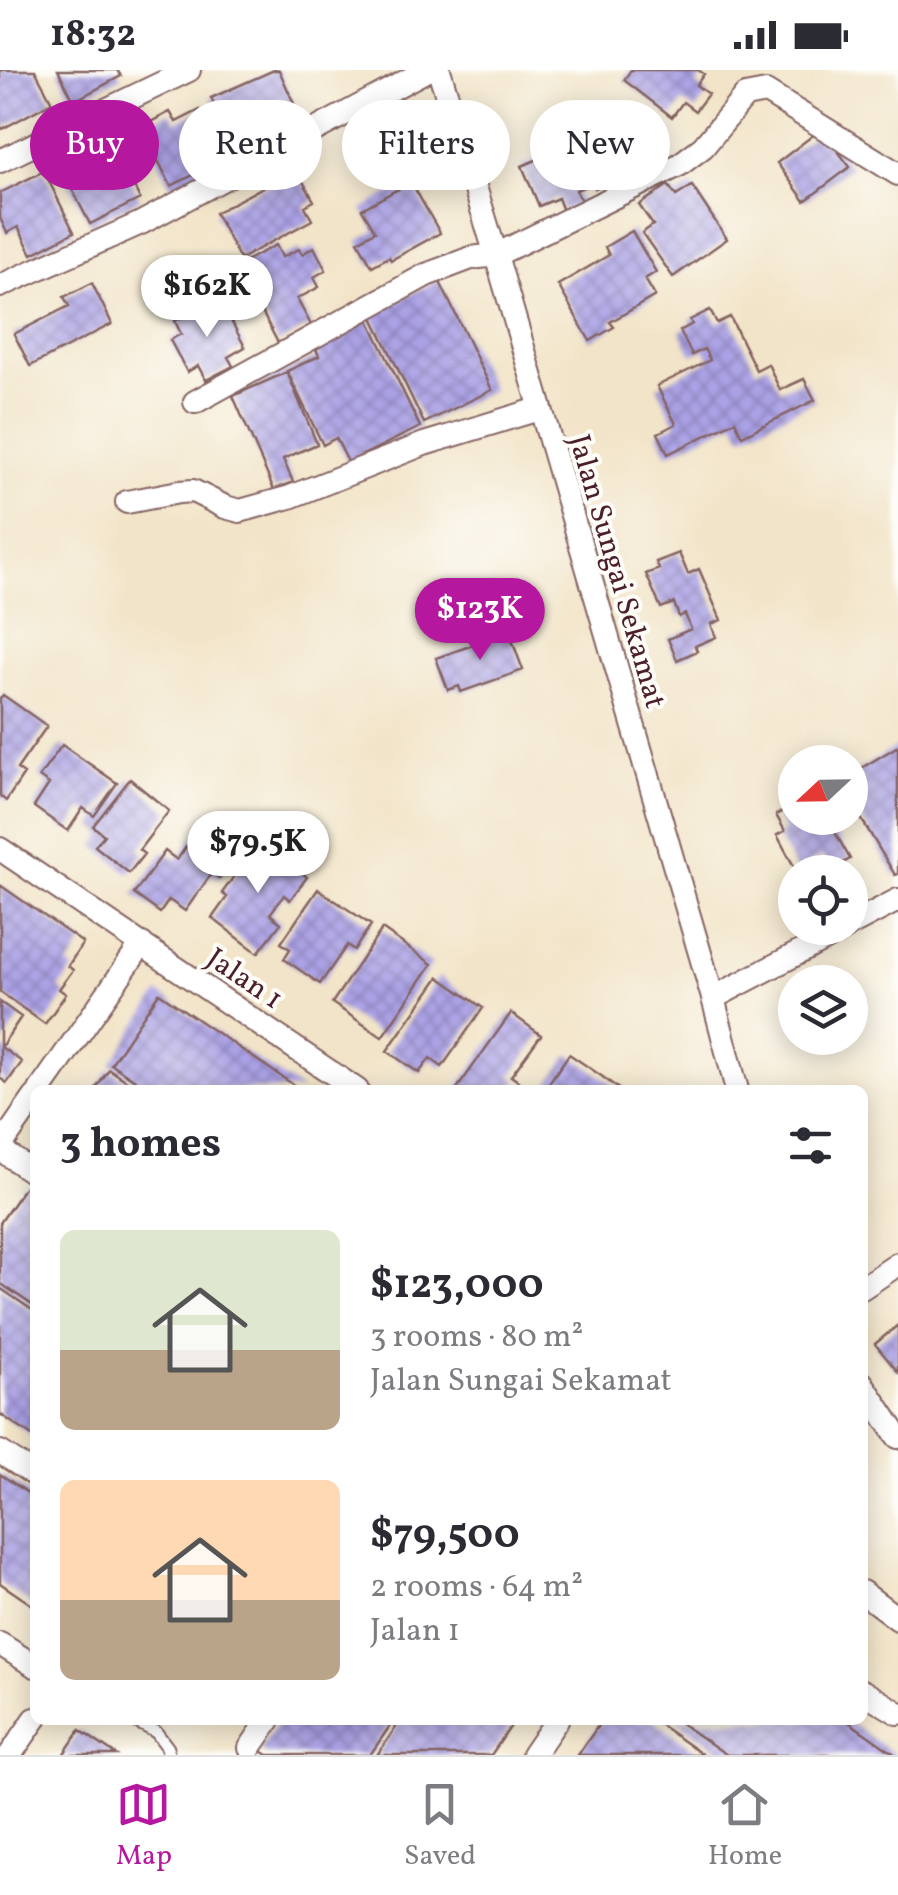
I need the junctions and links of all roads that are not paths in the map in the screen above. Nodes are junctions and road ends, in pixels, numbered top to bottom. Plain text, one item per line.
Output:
1 (189, 70) edge
2 (427, 70) edge
3 (438, 70) edge
4 (0, 161) edge
5 (898, 174) edge
6 (496, 255) junction
7 (0, 286) edge
8 (194, 402) dead end
9 (539, 409) junction
10 (127, 502) dead end
11 (0, 848) edge
12 (898, 900) edge
13 (868, 916) edge
14 (142, 944) junction
15 (812, 945) edge
16 (713, 998) junction
17 (43, 1085) edge
18 (350, 1085) edge
19 (736, 1085) edge
20 (30, 1104) edge
21 (0, 1148) edge
22 (30, 1170) edge
23 (898, 1264) edge
24 (868, 1284) edge
25 (868, 1392) edge
26 (898, 1437) edge
27 (0, 1452) edge
28 (30, 1472) edge
29 (868, 1596) edge
30 (898, 1619) edge
31 (0, 1644) edge
32 (30, 1663) edge
33 (868, 1695) edge
34 (898, 1714) edge
35 (31, 1725) edge
36 (143, 1725) edge
37 (265, 1725) edge
38 (554, 1725) edge
39 (250, 1748) dead end
40 (10, 1755) edge
41 (166, 1755) edge
42 (533, 1755) edge

1 - 4 street
2 - 7 street
3 - 6 street, Jalan Sungai Sekamat
5 - 6 street
6 - 8 street
6 - 9 street, Jalan Sungai Sekamat
9 - 10 street
9 - 16 street, Jalan Sungai Sekamat
11 - 14 street, Jalan 1
12 - 13 street
14 - 17 street
14 - 18 street, Jalan 1
15 - 16 street
16 - 19 street, Jalan Sungai Sekamat
20 - 21 street
21 - 22 street
23 - 24 street
25 - 26 street
27 - 28 street
29 - 30 street
31 - 32 street
33 - 34 street
35 - 40 street
36 - 41 lane
37 - 39 street
38 - 42 street

